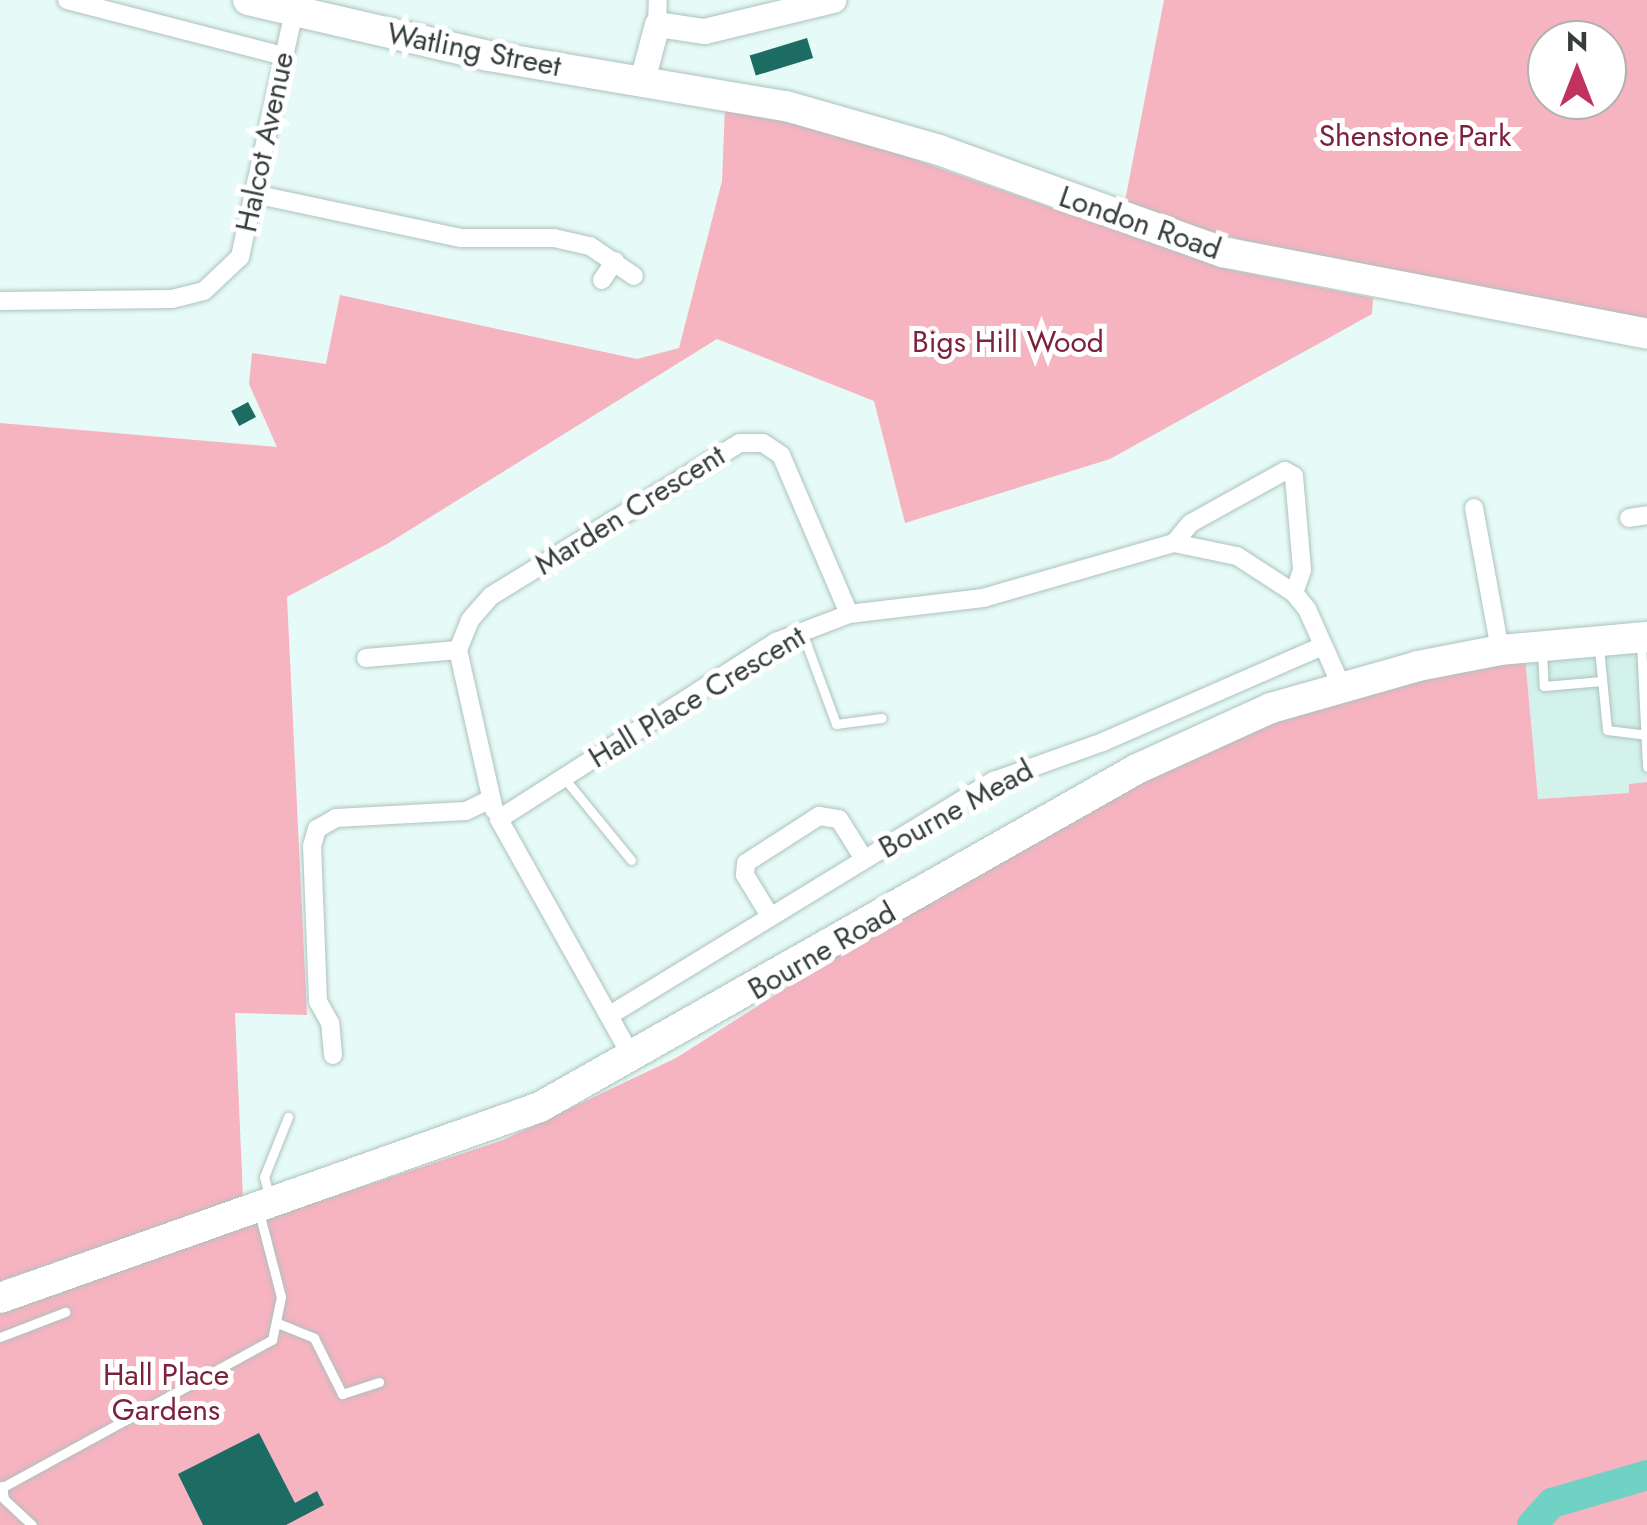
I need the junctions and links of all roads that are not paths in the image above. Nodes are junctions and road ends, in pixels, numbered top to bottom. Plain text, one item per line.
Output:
1 (67, 0) edge
2 (248, 0) edge
3 (833, 0) edge
4 (294, 12) junction
5 (658, 12) edge
6 (284, 56) junction
7 (642, 80) junction
8 (254, 194) junction
9 (615, 261) junction
10 (634, 276) dead end
11 (602, 280) dead end
12 (0, 301) edge
13 (1647, 334) edge
14 (1474, 508) dead end
15 (1174, 543) junction
16 (1294, 594) junction
17 (849, 614) junction
18 (801, 630) junction
19 (1644, 637) edge
20 (1599, 640) junction
21 (1542, 645) junction
22 (1324, 646) junction
23 (458, 650) junction
24 (1500, 650) junction
25 (366, 658) dead end
26 (1602, 681) junction
27 (1341, 685) junction
28 (882, 718) dead end
29 (1642, 734) junction
30 (1647, 767) edge
31 (564, 778) junction
32 (489, 800) junction
33 (499, 819) junction
34 (864, 859) junction
35 (630, 860) dead end
36 (770, 916) junction
37 (610, 1015) junction
38 (333, 1056) dead end
39 (632, 1059) junction
40 (288, 1117) dead end
41 (265, 1207) junction
42 (0, 1298) edge
43 (65, 1312) dead end
44 (280, 1324) junction
45 (0, 1337) edge
46 (378, 1382) dead end
47 (1, 1485) edge
48 (32, 1525) edge

1 - 6 street
2 - 4 main road, Watling Street
3 - 5 street
4 - 6 street, Halcot Avenue
4 - 7 main road, Watling Street
5 - 7 street
6 - 8 street, Halcot Avenue
7 - 13 main road, London Road
8 - 9 street
8 - 12 street, Halcot Avenue
9 - 10 street
9 - 11 street
14 - 24 street
15 - 16 street, Hall Place Crescent
15 - 16 street, Hall Place Crescent
15 - 17 street, Hall Place Crescent
16 - 22 street, Hall Place Crescent
17 - 18 street, Hall Place Crescent
17 - 23 street, Marden Crescent
18 - 28 lane
18 - 31 street, Hall Place Crescent
19 - 20 main road, Bourne Road
19 - 29 lane
20 - 21 main road, Bourne Road
20 - 26 lane
21 - 24 main road, Bourne Road
21 - 26 lane
22 - 27 street, Hall Place Crescent
22 - 34 street, Bourne Mead
23 - 25 street
23 - 32 street
24 - 27 main road, Bourne Road
26 - 29 lane
27 - 39 main road, Bourne Road
29 - 30 lane
31 - 33 street, Hall Place Crescent
31 - 35 lane
32 - 33 street
32 - 38 street
33 - 37 street
34 - 36 street, Bourne Mead
34 - 36 street
36 - 37 street, Bourne Mead
37 - 39 street
39 - 41 main road, Bourne Road
40 - 41 lane
41 - 42 main road, Bourne Road
41 - 44 lane
43 - 45 lane
44 - 46 lane
44 - 47 lane
47 - 48 lane

